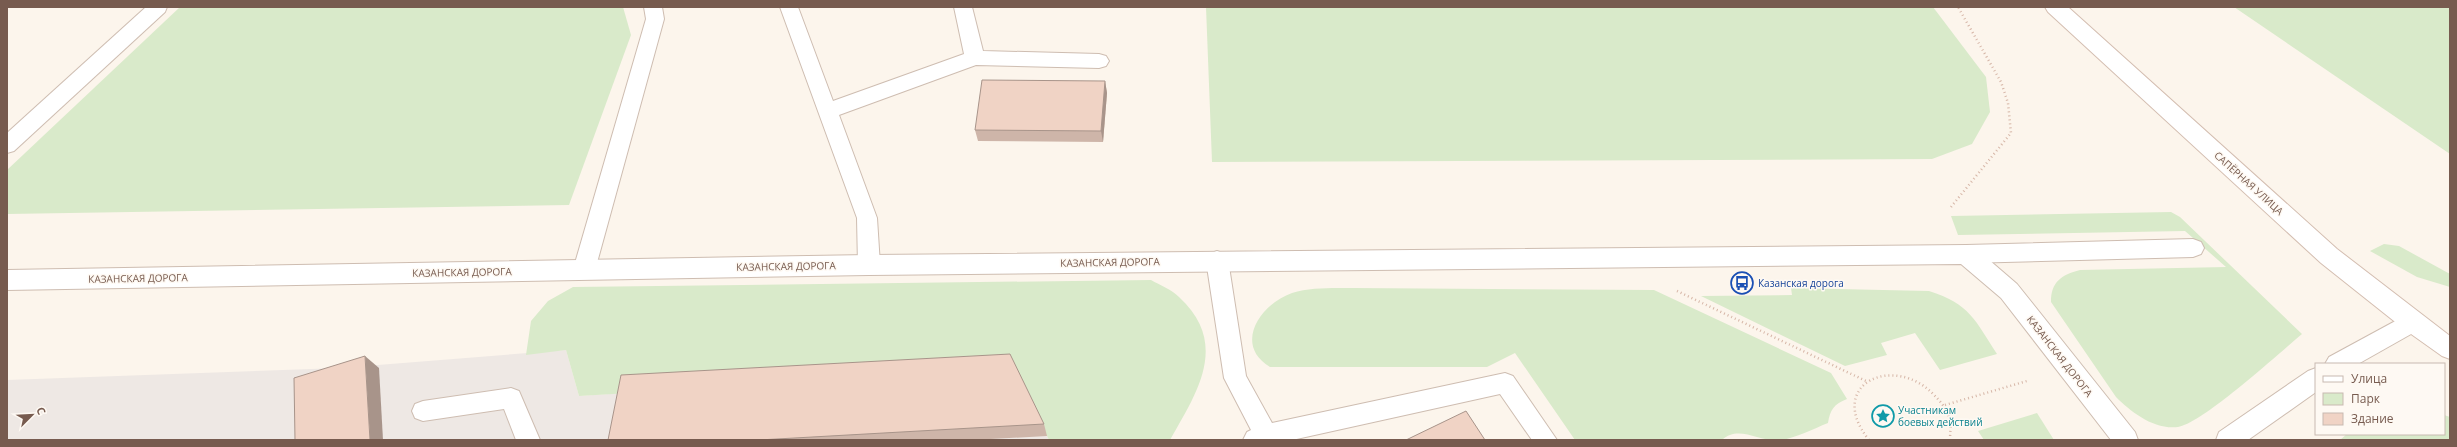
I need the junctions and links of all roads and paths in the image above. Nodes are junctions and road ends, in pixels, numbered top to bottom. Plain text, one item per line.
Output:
1 (158, 7) edge
2 (653, 7) edge
3 (789, 7) edge
4 (964, 7) edge
5 (1958, 7) edge
6 (2055, 7) edge
7 (975, 58) junction
8 (1099, 61) dead end
9 (827, 111) junction
10 (7, 144) edge
11 (1951, 207) dead end
12 (2193, 248) dead end
13 (1966, 254) junction
14 (1217, 260) junction
15 (868, 265) junction
16 (584, 270) junction
17 (7, 280) edge
18 (1677, 291) dead end
19 (2412, 322) junction
20 (2450, 349) edge
21 (2339, 363) edge
22 (2315, 380) edge
23 (1866, 381) junction
24 (2027, 381) dead end
25 (1945, 405) junction
26 (423, 411) dead end
27 (1263, 438) edge
28 (528, 440) edge
29 (1545, 440) edge
30 (1869, 440) edge
31 (1950, 440) edge
32 (2126, 440) edge
33 (2228, 440) edge

1 - 10 lane
2 - 16 lane
3 - 9 lane
4 - 7 lane
5 - 11 path
6 - 19 street, САПЁРНАЯ УЛИЦА
7 - 8 lane
7 - 9 lane
9 - 15 lane
12 - 13 lane
13 - 14 street, КАЗАНСКАЯ ДОРОГА
13 - 32 street, КАЗАНСКАЯ ДОРОГА
14 - 15 street, КАЗАНСКАЯ ДОРОГА
14 - 27 lane
15 - 16 street, КАЗАНСКАЯ ДОРОГА
16 - 17 street, КАЗАНСКАЯ ДОРОГА
18 - 23 path
19 - 20 street, САПЁРНАЯ УЛИЦА
19 - 21 street
22 - 33 street
23 - 25 path
23 - 30 path
24 - 25 path
25 - 31 path
26 - 28 lane
27 - 29 lane

